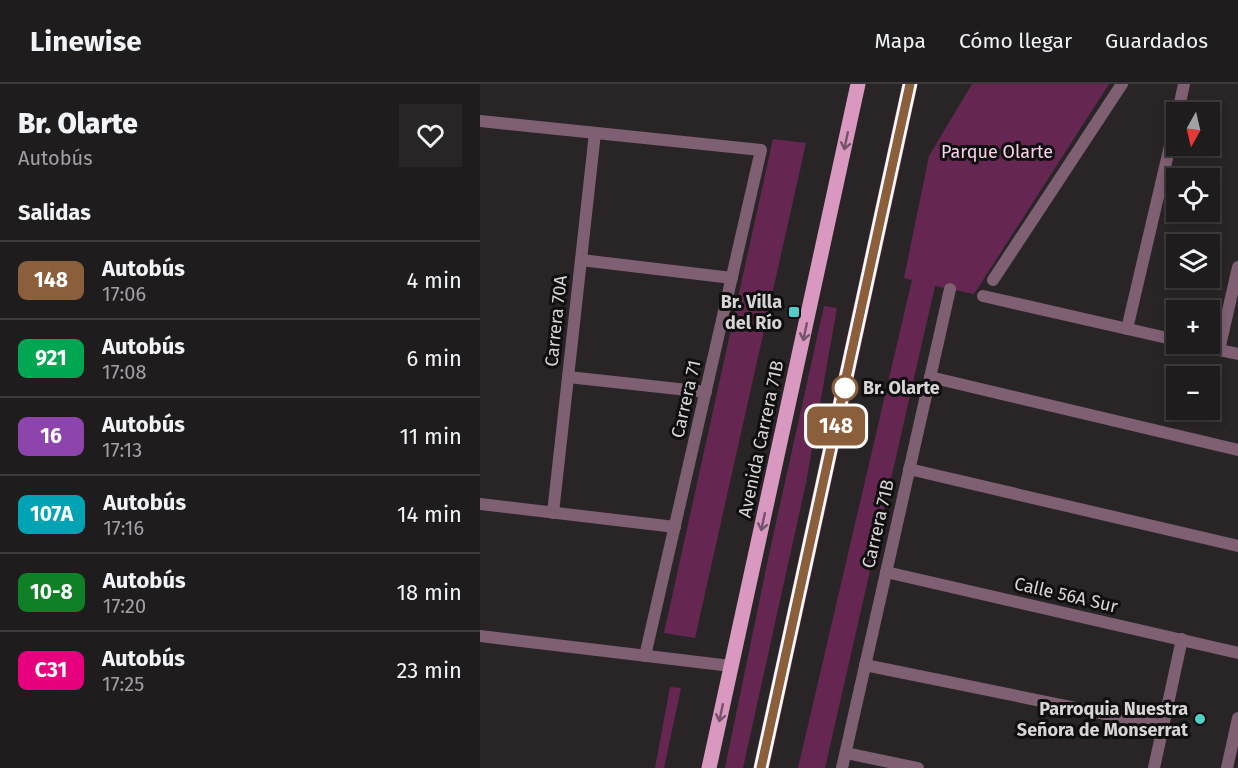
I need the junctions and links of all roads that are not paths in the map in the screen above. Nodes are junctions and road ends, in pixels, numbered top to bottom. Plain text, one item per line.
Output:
1 (858, 84) edge
2 (910, 84) edge
3 (1122, 84) edge
4 (1184, 84) edge
5 (1180, 102) edge
6 (480, 121) edge
7 (595, 133) junction
8 (1168, 156) edge
9 (581, 260) junction
10 (1238, 267) edge
11 (732, 278) junction
12 (993, 280) dead end
13 (950, 289) dead end
14 (983, 296) dead end
15 (1127, 329) junction
16 (1166, 338) edge
17 (1220, 346) edge
18 (1220, 350) edge
19 (1238, 354) edge
20 (568, 377) junction
21 (930, 377) junction
22 (706, 392) junction
23 (1238, 450) edge
24 (909, 469) junction
25 (480, 504) edge
26 (553, 513) junction
27 (675, 527) junction
28 (1238, 546) edge
29 (886, 572) junction
30 (480, 636) edge
31 (1182, 639) junction
32 (1238, 653) edge
33 (645, 656) junction
34 (865, 665) junction
35 (731, 666) junction
36 (1238, 718) edge
37 (1164, 726) junction
38 (846, 753) junction
39 (709, 768) edge
40 (761, 768) edge
41 (842, 768) edge
42 (918, 768) edge
43 (1154, 768) edge
44 (1227, 768) edge

1 -> 35 main road, Avenida Carrera 71B
2 - 40 main road
3 - 12 street
4 - 5 street
6 - 7 street
7 - 9 street, Carrera 70A
7 - 11 street, Carrera 71
8 - 15 street
9 - 11 street
9 - 20 street, Carrera 70A
10 - 17 street
11 - 22 street, Carrera 71
13 - 21 street, Carrera 71B
14 - 15 street
15 - 16 street
18 - 19 street
20 - 22 street
20 - 26 street, Carrera 70A
21 - 23 street
21 - 24 street, Carrera 71B
22 - 27 street, Carrera 71
24 - 28 street
24 - 29 street, Carrera 71B
25 - 26 street
26 - 27 street
27 - 33 street, Carrera 71
29 - 31 street, Calle 56A Sur
29 - 34 street, Carrera 71B
30 - 33 street
31 - 32 street, Calle 56A Sur
31 - 37 street
33 - 35 street
34 - 37 street
34 - 38 street, Carrera 71B
35 -> 39 main road, Avenida Carrera 71B
36 - 44 street
37 - 43 street
38 - 41 street, Carrera 71B
38 - 42 street

